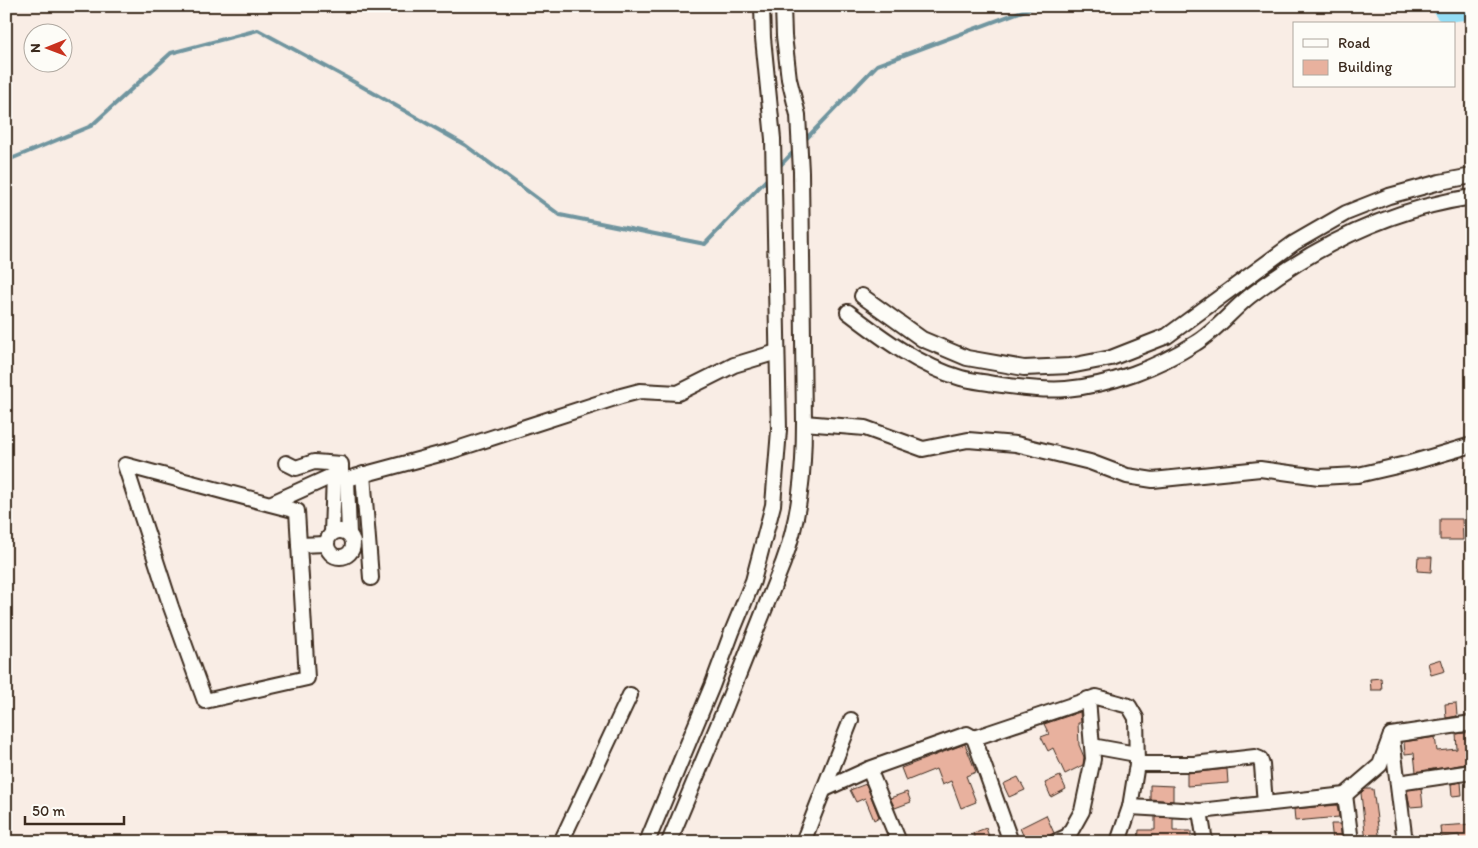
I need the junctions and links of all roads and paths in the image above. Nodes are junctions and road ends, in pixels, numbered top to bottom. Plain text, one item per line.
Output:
1 (762, 6) edge
2 (783, 6) edge
3 (1472, 176) edge
4 (1472, 197) edge
5 (862, 296) dead end
6 (848, 312) dead end
7 (777, 352) junction
8 (804, 424) junction
9 (1472, 445) edge
10 (286, 462) dead end
11 (363, 474) junction
12 (341, 477) junction
13 (270, 504) junction
14 (349, 534) junction
15 (329, 538) junction
16 (299, 545) junction
17 (370, 578) dead end
18 (630, 695) dead end
19 (1088, 699) junction
20 (851, 720) dead end
21 (1472, 723) edge
22 (1391, 735) junction
23 (974, 738) junction
24 (1092, 746) junction
25 (1137, 759) junction
26 (869, 769) junction
27 (1472, 772) edge
28 (1398, 783) junction
29 (825, 789) junction
30 (1346, 795) junction
31 (1265, 804) junction
32 (1130, 807) junction
33 (1200, 811) junction
34 (561, 842) edge
35 (647, 842) edge
36 (669, 842) edge
37 (803, 842) edge
38 (899, 842) edge
39 (1011, 842) edge
40 (1055, 842) edge
41 (1118, 842) edge
42 (1205, 842) edge
43 (1352, 842) edge
44 (1405, 842) edge

1 - 7 street
2 - 8 street
3 - 5 street
4 - 6 street
7 - 11 street
7 - 35 street
8 - 9 street
8 - 36 street
10 - 12 street
11 - 12 street
11 - 17 street
12 - 13 street
12 - 14 street
12 - 15 street
13 - 16 street
13 - 16 street
14 - 15 street
14 - 15 street
15 - 16 street
18 - 34 street
19 - 23 street
19 - 24 street
19 - 25 street
20 - 29 street
21 - 22 street
22 - 28 street
22 - 30 street
23 - 26 street
23 - 39 street
24 - 25 street
24 - 40 street
25 - 31 street
25 - 32 street
26 - 29 street
26 - 38 street
27 - 28 street
28 - 44 street
29 - 37 street
30 - 31 street
30 - 43 street
31 - 33 street
32 - 33 street
32 - 41 street
33 - 42 street

